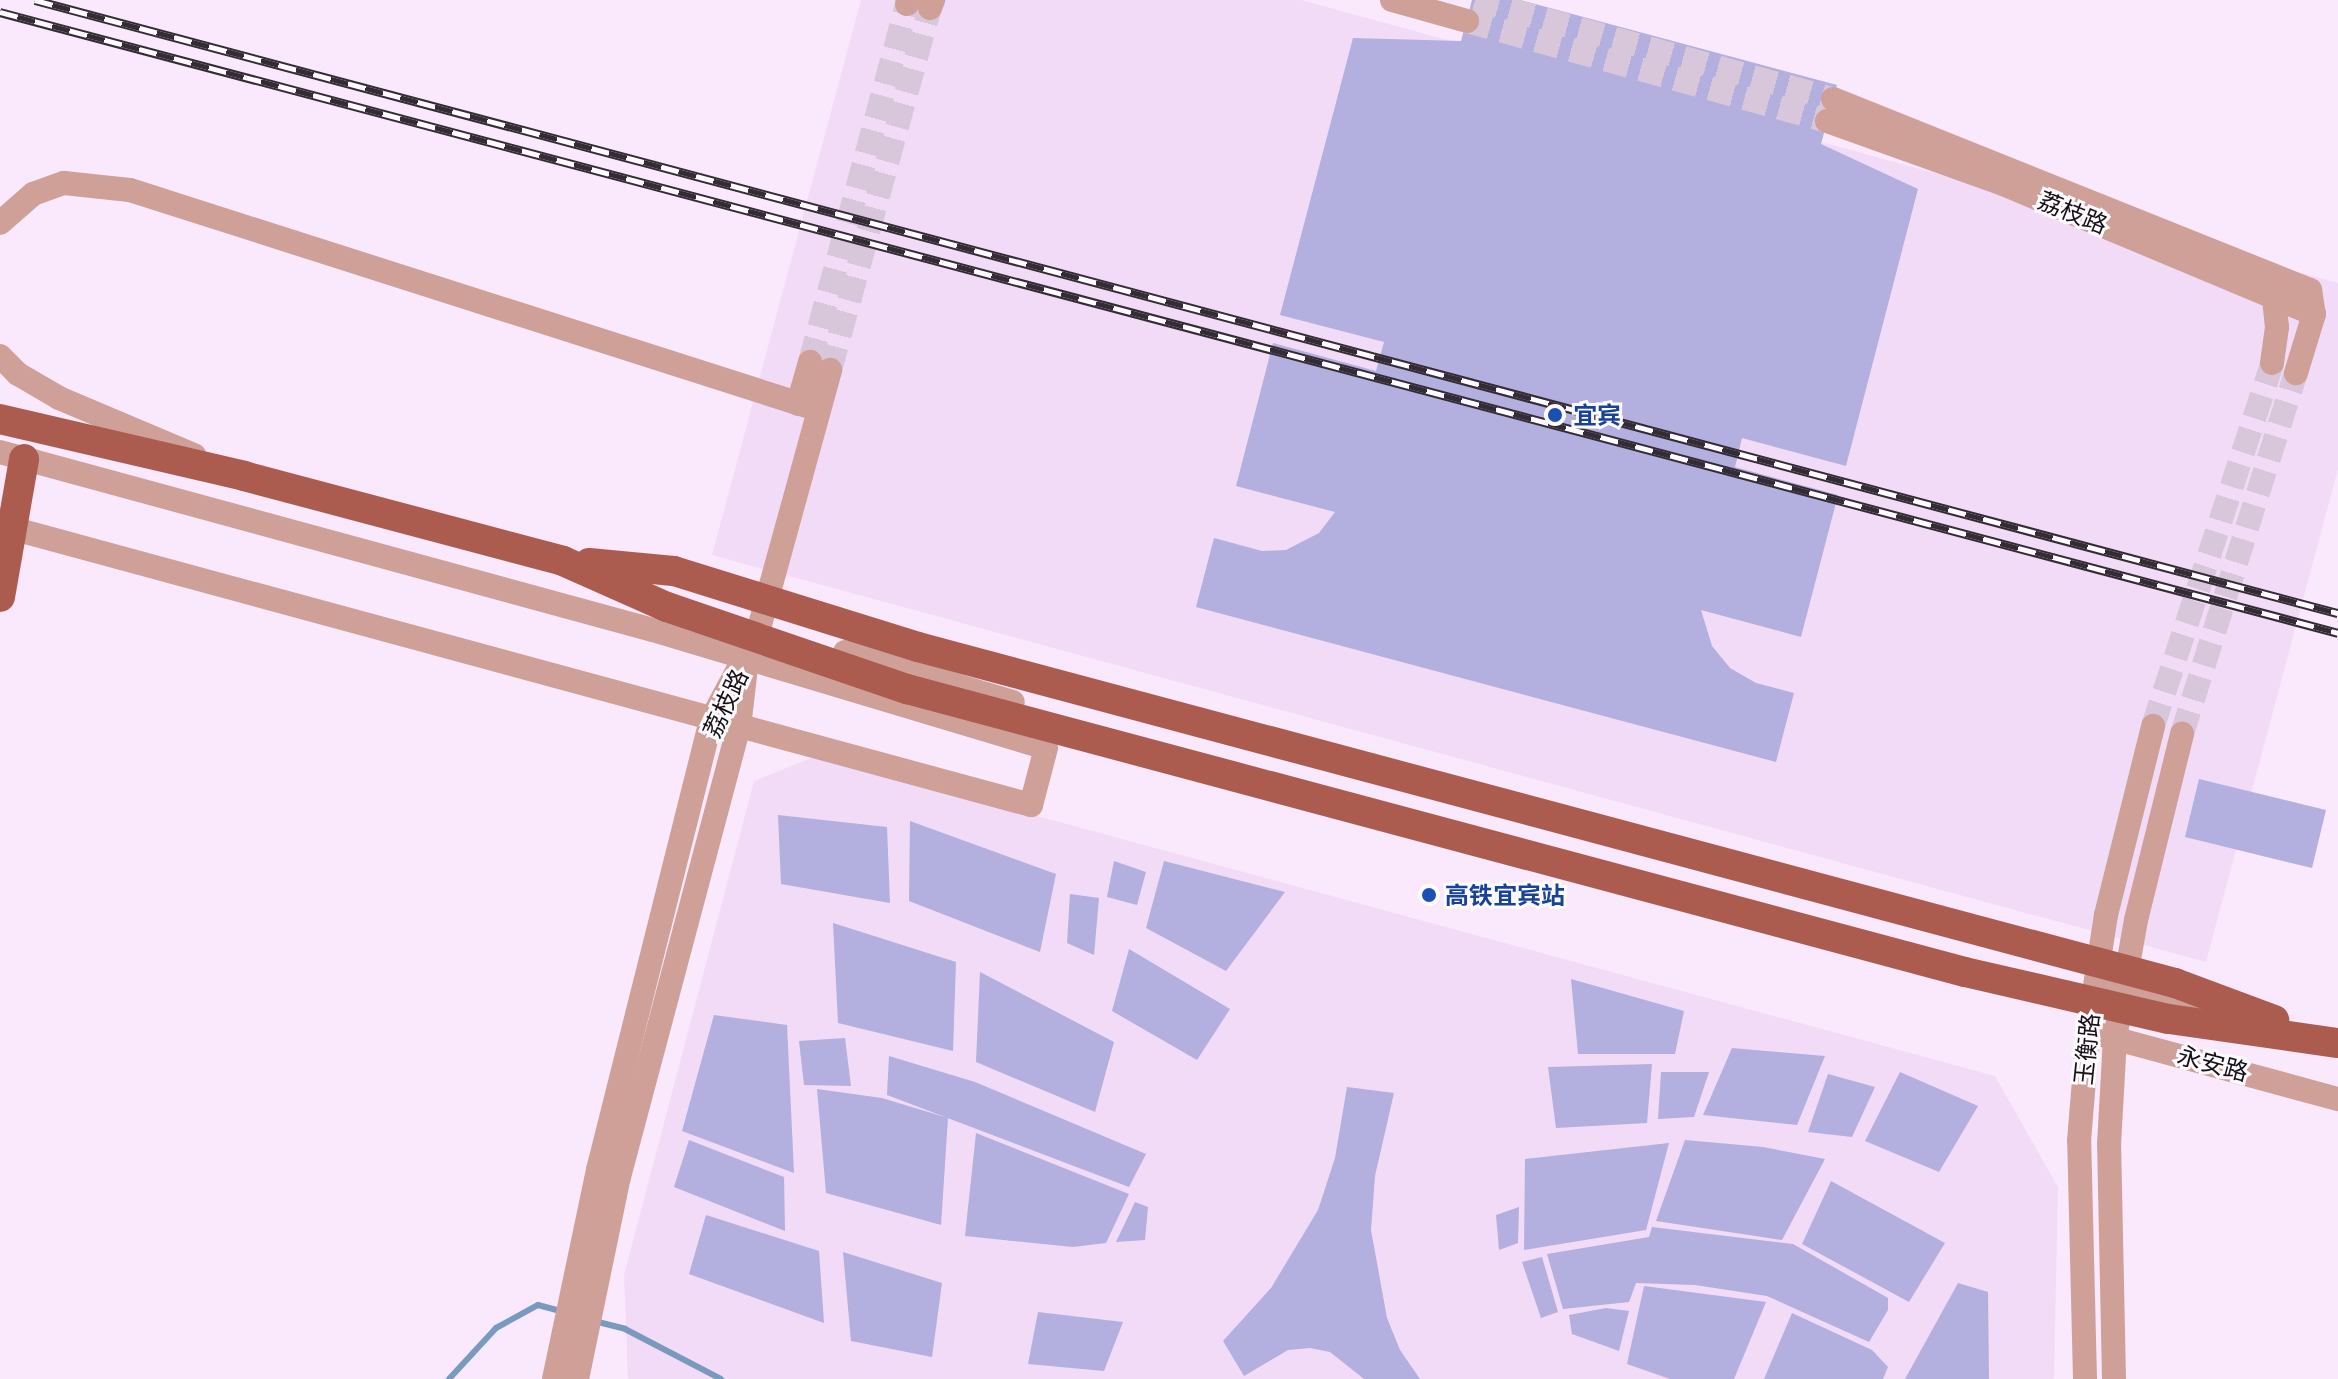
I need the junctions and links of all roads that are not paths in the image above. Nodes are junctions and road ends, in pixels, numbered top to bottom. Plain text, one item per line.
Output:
1 (1392, 0) edge
2 (1467, 21) tunnel mouth
3 (0, 223) edge
4 (2269, 271) junction
5 (2276, 296) junction
6 (2312, 302) junction
7 (0, 356) edge
8 (2272, 363) tunnel mouth
9 (820, 366) tunnel mouth
10 (2296, 373) tunnel mouth
11 (808, 407) junction
12 (0, 419) edge
13 (12, 456) edge
14 (244, 476) junction
15 (6, 526) edge
16 (563, 561) junction
17 (0, 597) edge
18 (760, 624) junction
19 (747, 657) junction
20 (711, 720) junction
21 (2153, 726) tunnel mouth
22 (739, 727) junction
23 (2182, 734) tunnel mouth
24 (2092, 990) junction
25 (2121, 990) junction
26 (2088, 1031) junction
27 (2115, 1038) junction
28 (2333, 1044) edge
29 (2338, 1099) edge
30 (609, 1173) junction
31 (571, 1347) junction
32 (554, 1379) edge
33 (577, 1379) edge
34 (2085, 1379) edge
35 (2114, 1379) edge

1 - 2 street
3 - 11 street
4 - 5 street
4 - 5 street, 荔枝路
4 - 6 street, 荔枝路
5 - 6 street, 荔枝路
5 - 8 street
6 - 10 street
7 - 14 street, bridge
9 - 11 street
11 - 18 street
12 - 14 main road, bridge
13 - 15 main road
13 - 19 street
14 - 16 main road, bridge
15 - 17 main road
15 - 20 street
16 - 28 main road, bridge
16 - 28 main road, bridge
18 - 19 street
18 - 24 street, 永安路
19 - 20 street, 荔枝路
19 - 22 street, 荔枝路
19 - 22 street
20 - 22 street
20 - 30 street, 荔枝路
21 - 24 street, 玉衡路
22 - 30 street, 荔枝路
23 - 25 street, 玉衡路
24 - 25 street, 永安路
24 - 26 street, 玉衡路
25 - 27 street, 玉衡路
25 - 28 street, 永安路
26 - 27 street, 永安路
26 - 34 street, 玉衡路
27 - 29 street, 永安路
27 - 35 street, 玉衡路
30 - 31 street, 荔枝路
31 - 32 street, 荔枝路
31 - 33 street, 荔枝路

